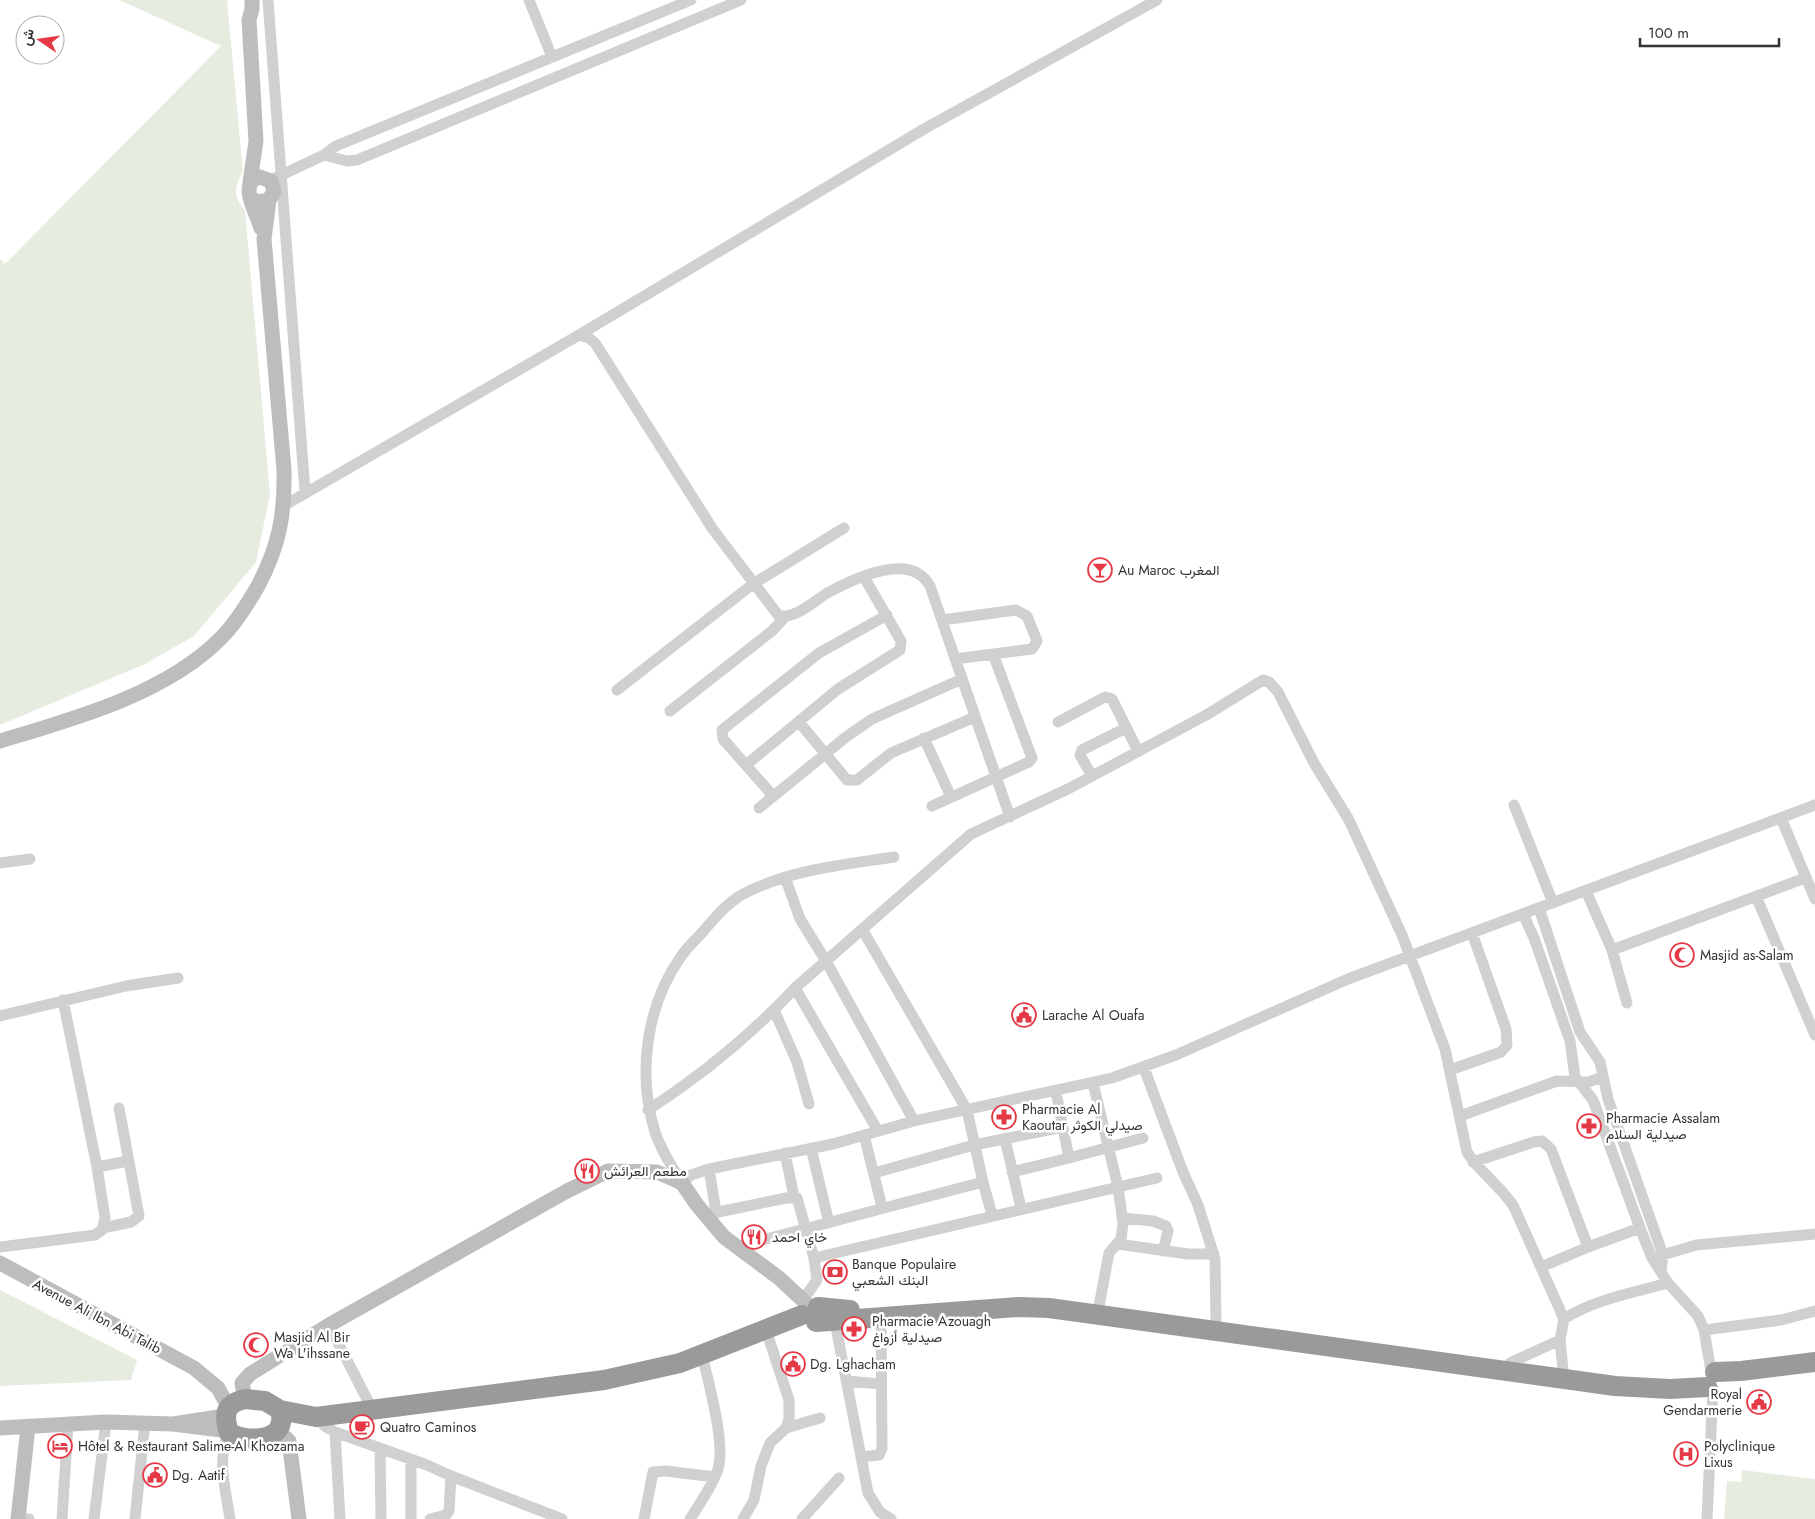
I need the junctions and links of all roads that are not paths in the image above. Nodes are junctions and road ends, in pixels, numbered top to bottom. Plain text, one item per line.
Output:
1 (242, 0) edge
2 (252, 0) edge
3 (268, 0) edge
4 (529, 0) edge
5 (691, 0) edge
6 (741, 0) edge
7 (1157, 0) edge
8 (249, 20) junction
9 (552, 57) junction
10 (256, 141) junction
11 (324, 156) junction
12 (273, 178) junction
13 (250, 182) junction
14 (251, 198) junction
15 (270, 200) junction
16 (264, 239) junction
17 (578, 335) junction
18 (305, 492) junction
19 (285, 505) junction
20 (844, 528) dead end
21 (864, 577) junction
22 (753, 584) junction
23 (887, 615) junction
24 (785, 617) junction
25 (942, 620) junction
26 (993, 654) junction
27 (956, 659) junction
28 (962, 679) junction
29 (617, 690) dead end
30 (670, 711) dead end
31 (975, 717) junction
32 (799, 722) junction
33 (1058, 722) dead end
34 (1126, 728) junction
35 (924, 738) junction
36 (0, 741) edge
37 (1138, 751) junction
38 (826, 754) junction
39 (746, 765) junction
40 (1092, 776) junction
41 (995, 777) junction
42 (773, 796) junction
43 (951, 797) junction
44 (1514, 805) dead end
45 (1815, 805) edge
46 (932, 806) dead end
47 (759, 808) dead end
48 (1010, 817) junction
49 (1781, 818) junction
50 (894, 857) dead end
51 (30, 859) dead end
52 (0, 863) edge
53 (785, 877) junction
54 (1804, 878) junction
55 (1586, 891) junction
56 (1814, 893) edge
57 (1756, 896) junction
58 (1553, 903) junction
59 (1539, 908) junction
60 (1523, 914) junction
61 (862, 929) junction
62 (1472, 933) junction
63 (1612, 950) junction
64 (1410, 957) junction
65 (826, 961) junction
66 (178, 978) dead end
67 (795, 988) junction
68 (63, 1000) junction
69 (1627, 1003) dead end
70 (774, 1010) junction
71 (0, 1016) edge
72 (1815, 1035) edge
73 (1597, 1058) junction
74 (1572, 1065) junction
75 (1144, 1068) junction
76 (1450, 1070) junction
77 (1603, 1077) junction
78 (1557, 1082) junction
79 (1579, 1082) junction
80 (1092, 1083) junction
81 (1056, 1092) junction
82 (809, 1104) dead end
83 (118, 1108) dead end
84 (648, 1110) junction
85 (967, 1110) junction
86 (1460, 1116) junction
87 (914, 1121) junction
88 (1063, 1127) junction
89 (878, 1131) junction
90 (864, 1135) junction
91 (1143, 1138) dead end
92 (1005, 1139) junction
93 (974, 1145) junction
94 (1108, 1147) junction
95 (812, 1148) junction
96 (785, 1153) junction
97 (1069, 1158) junction
98 (128, 1161) junction
99 (1473, 1162) junction
100 (97, 1167) junction
101 (709, 1169) junction
102 (1012, 1172) junction
103 (874, 1173) junction
104 (1157, 1178) dead end
105 (682, 1182) junction
106 (984, 1182) junction
107 (1118, 1187) junction
108 (794, 1197) junction
109 (882, 1207) junction
110 (1021, 1208) junction
111 (710, 1214) junction
112 (992, 1215) junction
113 (1122, 1218) junction
114 (829, 1223) junction
115 (103, 1228) junction
116 (1640, 1228) junction
117 (806, 1229) junction
118 (1815, 1234) edge
119 (1118, 1244) junction
120 (736, 1247) junction
121 (1588, 1247) junction
122 (0, 1248) edge
123 (1163, 1251) junction
124 (1214, 1254) junction
125 (1658, 1256) junction
126 (814, 1258) junction
127 (0, 1263) edge
128 (1541, 1267) junction
129 (1668, 1283) junction
130 (1099, 1306) junction
131 (1815, 1311) edge
132 (814, 1312) junction
133 (881, 1316) junction
134 (1564, 1319) junction
135 (1216, 1322) junction
136 (329, 1325) junction
137 (766, 1330) junction
138 (1704, 1330) junction
139 (1560, 1340) junction
140 (702, 1354) junction
141 (1510, 1362) junction
142 (1815, 1362) edge
143 (1563, 1370) junction
144 (1815, 1371) edge
145 (1711, 1380) junction
146 (846, 1381) junction
147 (881, 1384) junction
148 (372, 1409) junction
149 (280, 1410) junction
150 (233, 1414) junction
151 (312, 1416) junction
152 (820, 1418) dead end
153 (106, 1422) junction
154 (145, 1423) junction
155 (68, 1424) junction
156 (28, 1427) junction
157 (0, 1428) edge
158 (786, 1428) junction
159 (278, 1430) junction
160 (335, 1432) junction
161 (380, 1449) junction
162 (861, 1457) junction
163 (411, 1460) junction
164 (451, 1476) junction
165 (715, 1477) junction
166 (839, 1478) dead end
167 (533, 1514) edge
168 (22, 1519) edge
169 (62, 1519) edge
170 (94, 1519) edge
171 (135, 1519) edge
172 (230, 1519) edge
173 (299, 1519) edge
174 (340, 1519) edge
175 (381, 1519) edge
176 (411, 1519) edge
177 (430, 1519) edge
178 (562, 1519) edge
179 (644, 1519) edge
180 (690, 1519) edge
181 (743, 1519) edge
182 (802, 1519) edge
183 (892, 1519) edge
184 (1707, 1519) edge

1 - 8 main road
2 - 8 main road
3 - 12 street
4 - 9 street
5 - 9 street
6 - 11 street
7 - 17 street
8 - 10 main road
9 - 11 street
10 - 12 main road
10 - 13 main road
11 - 12 street
12 - 13 main road
12 - 15 main road
12 - 18 street
13 - 14 main road
14 - 15 main road
14 - 16 main road
15 - 16 main road
16 - 19 main road
17 - 18 street
17 - 22 street
18 - 19 street
19 - 36 main road
20 - 22 street
21 - 23 street
21 - 24 street
21 - 25 street
22 - 24 street
22 - 29 street
23 - 32 street
23 - 39 street
24 - 30 street
25 - 26 street
25 - 27 street
26 - 27 street
26 - 41 street
27 - 28 street
28 - 31 street
28 - 38 street
31 - 35 street
31 - 41 street
32 - 38 street
32 - 39 street
33 - 34 street
34 - 37 street
34 - 40 street
35 - 38 street
35 - 43 street
37 - 40 street
37 - 64 street
38 - 42 street
39 - 42 street
40 - 48 street
41 - 43 street
41 - 48 street
42 - 47 street
43 - 46 street
44 - 58 street
45 - 49 street
48 - 61 street
49 - 54 street
49 - 55 street
50 - 53 street
51 - 52 street
53 - 65 street
53 - 84 street
54 - 56 street
54 - 57 street
55 - 58 street
55 - 63 street
57 - 63 street
57 - 72 street
58 - 59 street
59 - 60 street
59 - 73 street
60 - 62 street
60 - 74 street
61 - 65 street
61 - 85 street
62 - 64 street
62 - 76 street
63 - 69 street
64 - 75 street
64 - 76 street
65 - 67 street
65 - 87 street
66 - 68 street
67 - 70 street
67 - 89 street
68 - 71 street
68 - 100 street
70 - 82 street
70 - 84 street
73 - 74 street
73 - 77 street
74 - 78 street
74 - 79 street
75 - 80 street
75 - 124 street
76 - 86 street
77 - 79 street
77 - 125 street
78 - 79 street
78 - 86 street
79 - 116 street
80 - 81 street
80 - 94 street
81 - 85 street
81 - 88 street
83 - 98 street
84 - 105 street
85 - 87 street
85 - 93 street
86 - 99 street
87 - 89 street
88 - 92 street
88 - 97 street
89 - 90 street
90 - 95 street
90 - 103 street
91 - 94 street
92 - 93 street
92 - 102 street
93 - 103 street
93 - 106 street
94 - 97 street
94 - 107 street
95 - 96 street
95 - 114 street
96 - 101 street
96 - 108 street
97 - 102 street
98 - 100 street
98 - 115 street
99 - 121 street
99 - 128 street
100 - 115 street
101 - 105 street
101 - 111 street
102 - 110 street
103 - 109 street
104 - 107 street
105 - 111 main road
105 - 136 main road
106 - 109 street
106 - 112 street
107 - 110 street
107 - 113 street
108 - 111 street
108 - 117 street
109 - 114 street
110 - 112 street
111 - 120 main road
112 - 126 street
113 - 119 street
113 - 123 street
114 - 117 street
115 - 122 street
116 - 121 street
116 - 125 street
117 - 120 street
117 - 126 street
118 - 125 street
119 - 123 street
119 - 130 street
120 - 132 main road
121 - 128 street
123 - 124 street
124 - 135 street
125 - 129 street
126 - 132 street
127 - 150 main road, Avenue Ali Ibn Abi Talib
128 - 134 street
129 - 134 street
129 - 138 street
130 - 132 highway
130 - 135 highway
131 - 138 street
132 - 133 highway
132 - 137 highway
132 - 146 street
133 - 145 highway
133 - 147 street
134 - 139 street
135 - 141 highway
136 - 148 street
136 - 150 main road
137 - 140 highway
137 - 158 street
138 - 145 street
139 - 141 street
139 - 143 street
140 - 148 highway
140 - 165 street
141 - 143 highway
142 - 145 highway
143 - 145 highway
144 - 145 highway
145 - 184 street
146 - 147 street
146 - 162 street
147 - 162 street
148 - 151 highway
149 - 150 highway
149 - 151 highway
149 - 159 highway
150 - 154 main road
150 - 159 highway
150 - 172 street
151 - 159 highway
151 - 160 street
152 - 158 street
153 - 154 main road
153 - 155 main road
153 - 170 street
154 - 171 street
155 - 156 main road
155 - 169 street
156 - 157 main road
156 - 168 main road
158 - 181 street
159 - 173 main road
160 - 161 street
160 - 174 street
161 - 163 street
161 - 175 street
162 - 183 street
163 - 164 street
163 - 176 street
164 - 167 street
164 - 177 street
165 - 179 street
165 - 180 street
166 - 182 street
167 - 178 street

